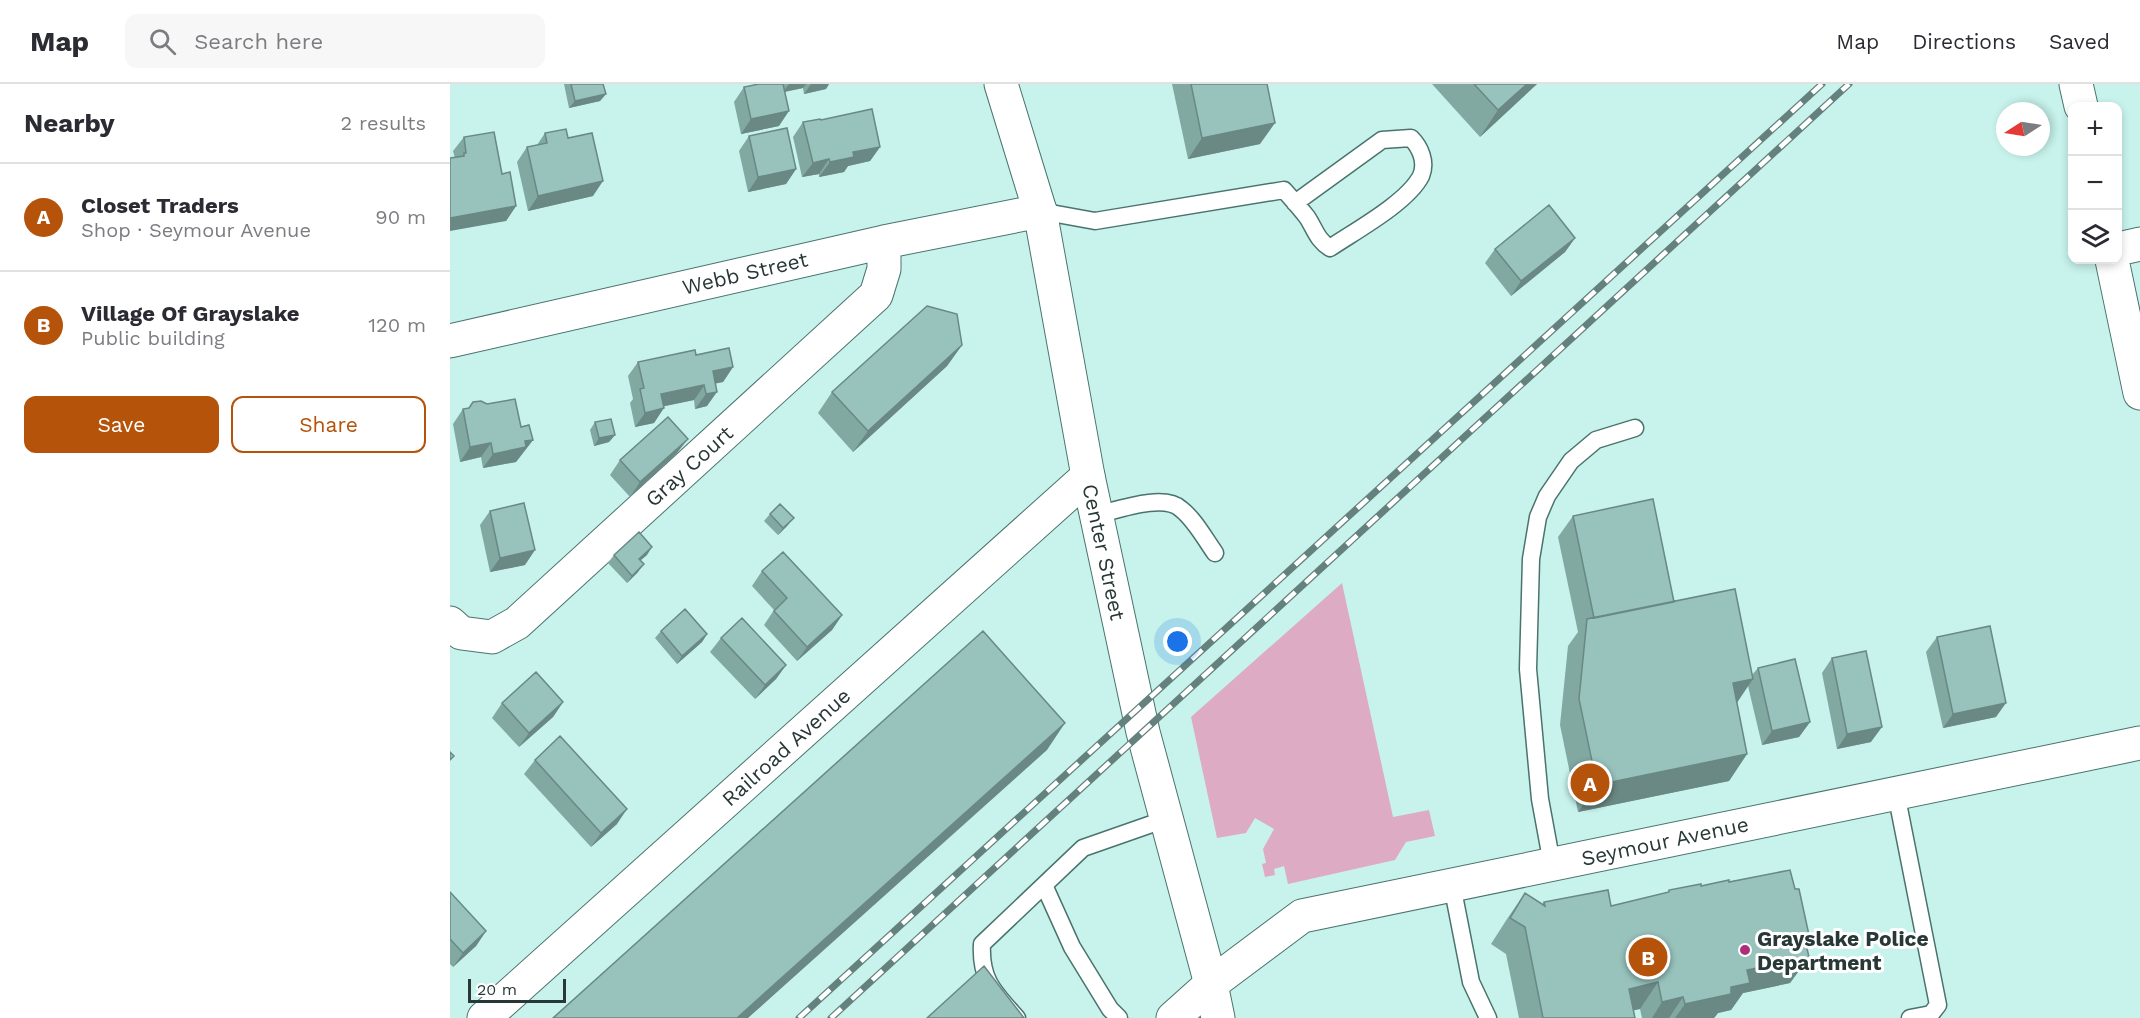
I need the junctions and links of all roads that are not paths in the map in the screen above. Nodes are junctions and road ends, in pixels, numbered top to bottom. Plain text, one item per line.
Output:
1 (1001, 84) edge
2 (2076, 84) edge
3 (2079, 102) edge
4 (1295, 203) junction
5 (1040, 212) junction
6 (884, 242) junction
7 (2140, 244) edge
8 (2122, 248) edge
9 (2113, 264) edge
10 (450, 340) edge
11 (2140, 393) edge
12 (1635, 428) dead end
13 (1088, 476) junction
14 (1096, 515) junction
15 (1215, 553) dead end
16 (450, 623) edge
17 (2140, 743) edge
18 (1896, 793) junction
19 (1166, 819) junction
20 (1552, 864) junction
21 (1044, 885) junction
22 (1452, 885) junction
23 (1211, 984) junction
24 (484, 1018) edge
25 (1017, 1018) edge
26 (1119, 1018) edge
27 (1173, 1018) edge
28 (1218, 1018) edge
29 (1488, 1018) edge
30 (1910, 1018) edge

1 - 5 street, Center Street
2 - 3 street
4 - 4 lane
4 - 5 lane
5 - 6 street, Webb Street
5 - 13 street, Center Street
6 - 10 street, Webb Street
6 - 16 street, Gray Court
7 - 8 street
9 - 11 street
12 - 20 lane
13 - 14 street, Center Street
13 - 24 street, Railroad Avenue
14 - 15 lane
14 - 19 street, Center Street
17 - 18 street, Seymour Avenue
18 - 20 street, Seymour Avenue
18 - 30 lane
19 - 21 lane
19 - 23 street, Center Street
20 - 22 street, Seymour Avenue
21 - 25 lane
21 - 26 lane
22 - 23 street, Seymour Avenue
22 - 29 lane
23 - 27 street, Seymour Avenue
23 - 28 street, Center Street

